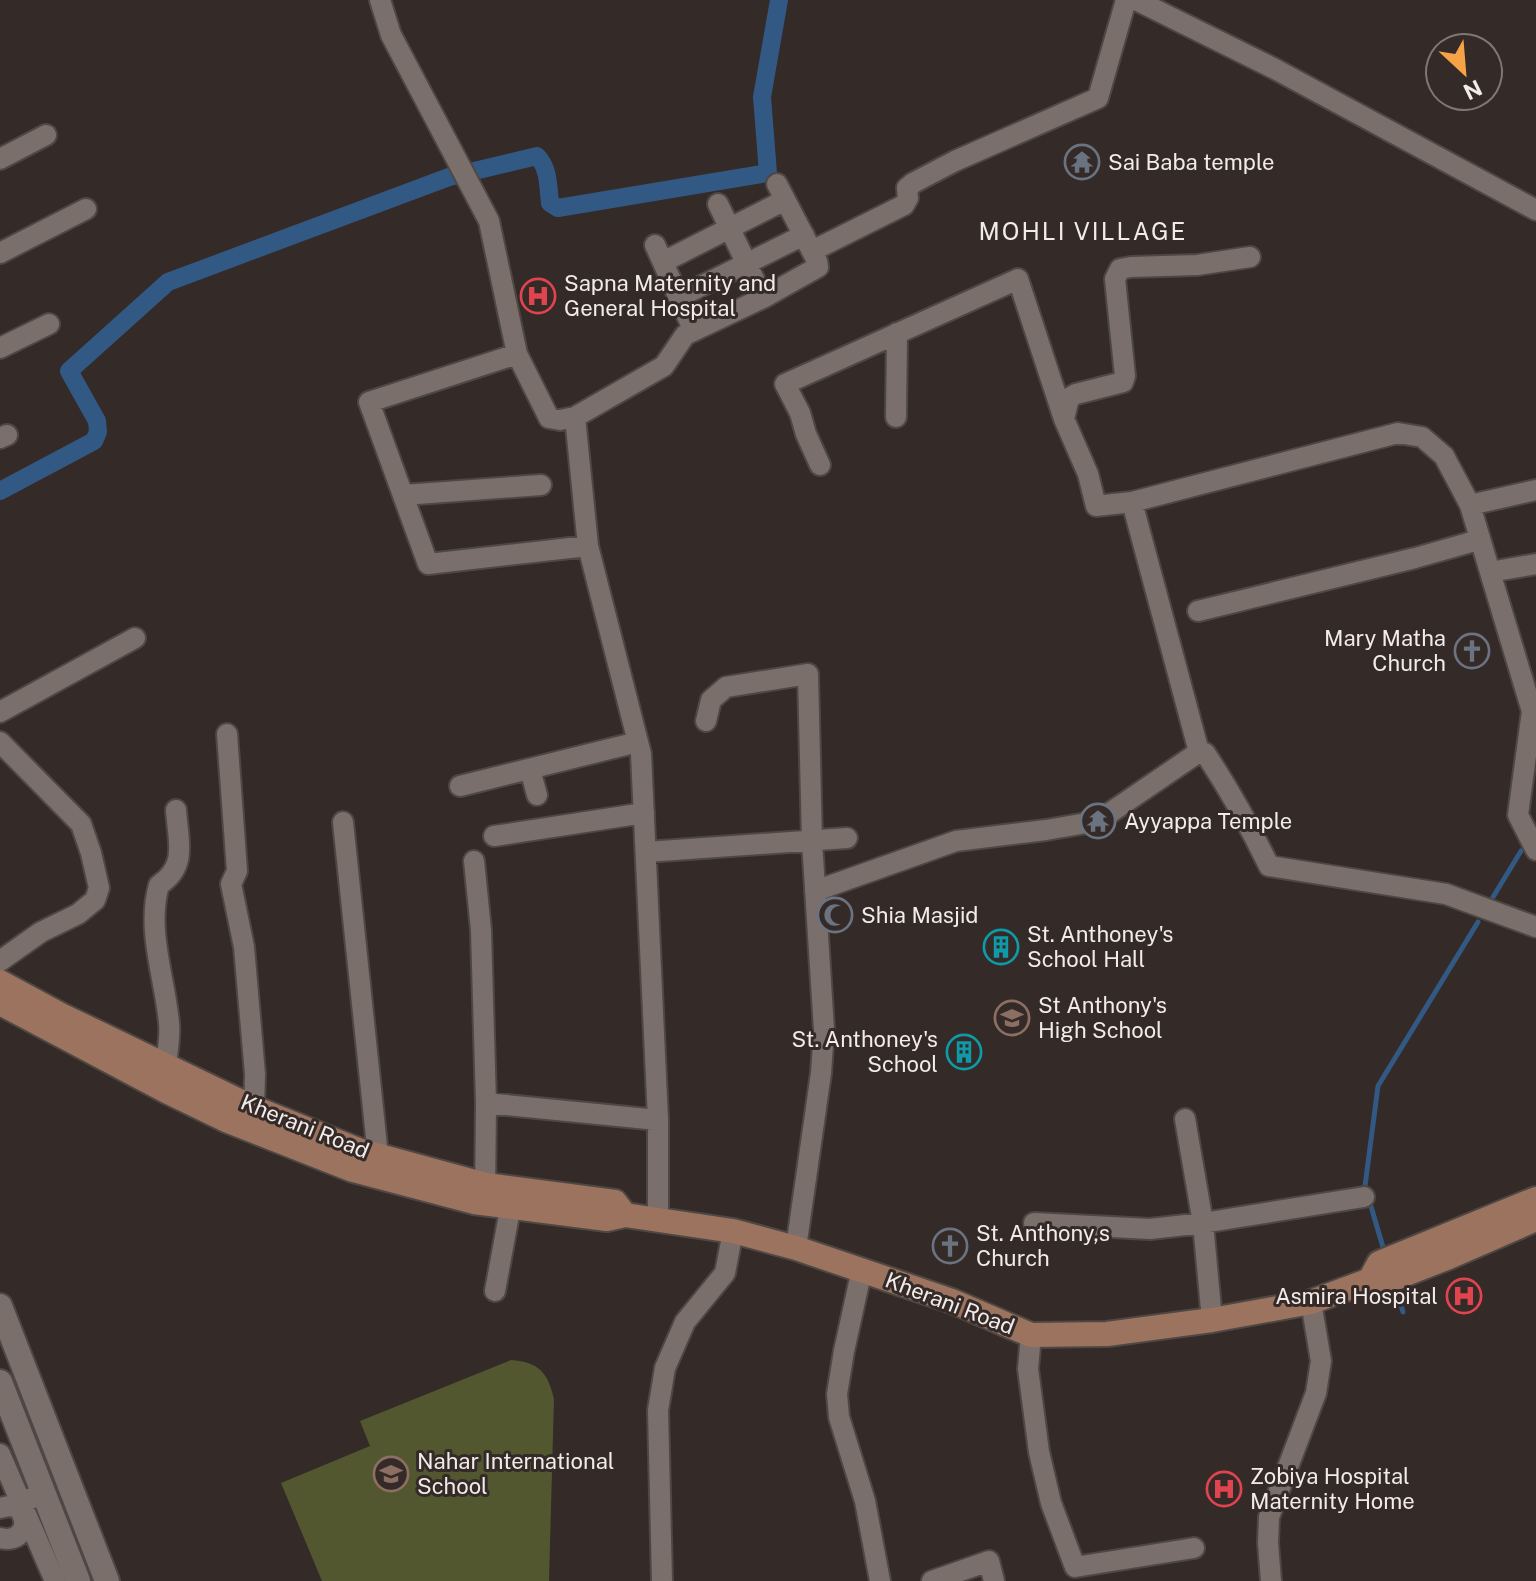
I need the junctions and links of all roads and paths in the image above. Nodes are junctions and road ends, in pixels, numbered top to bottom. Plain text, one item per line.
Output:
1 (380, 0) edge
2 (1126, 0) edge
3 (1136, 0) edge
4 (46, 135) dead end
5 (0, 159) edge
6 (718, 204) dead end
7 (86, 209) dead end
8 (1536, 210) edge
9 (731, 229) junction
10 (808, 243) junction
11 (0, 253) edge
12 (1250, 257) dead end
13 (746, 263) junction
14 (679, 297) junction
15 (763, 298) junction
16 (49, 324) dead end
17 (694, 331) junction
18 (897, 333) junction
19 (0, 348) edge
20 (517, 354) junction
21 (575, 417) junction
22 (896, 417) dead end
23 (1064, 419) junction
24 (820, 465) dead end
25 (541, 485) dead end
26 (1536, 490) edge
27 (403, 495) junction
28 (1132, 502) junction
29 (1470, 505) junction
30 (1479, 538) junction
31 (588, 546) junction
32 (1536, 564) edge
33 (1490, 572) junction
34 (1198, 611) dead end
35 (135, 638) dead end
36 (0, 712) edge
37 (706, 721) dead end
38 (621, 724) dead end
39 (227, 734) dead end
40 (0, 742) edge
41 (632, 744) junction
42 (1199, 752) junction
43 (530, 769) junction
44 (635, 782) dead end
45 (460, 786) dead end
46 (537, 795) dead end
47 (176, 810) dead end
48 (644, 813) junction
49 (343, 822) dead end
50 (494, 836) dead end
51 (847, 838) dead end
52 (812, 841) junction
53 (1536, 850) edge
54 (646, 852) junction
55 (474, 861) dead end
56 (815, 891) junction
57 (1536, 927) edge
58 (0, 961) edge
59 (0, 982) edge
60 (0, 1003) edge
61 (165, 1064) junction
62 (166, 1091) junction
63 (486, 1103) junction
64 (251, 1118) junction
65 (1185, 1119) dead end
66 (658, 1120) junction
67 (378, 1156) junction
68 (485, 1194) junction
69 (1364, 1197) dead end
70 (512, 1198) junction
71 (1536, 1199) edge
72 (1536, 1219) edge
73 (658, 1221) junction
74 (1034, 1223) dead end
75 (1203, 1223) junction
76 (733, 1231) junction
77 (796, 1248) junction
78 (862, 1269) junction
79 (1386, 1271) junction
80 (495, 1291) dead end
81 (1311, 1302) junction
82 (0, 1306) edge
83 (1212, 1320) junction
84 (1031, 1335) junction
85 (0, 1382) edge
86 (0, 1454) edge
87 (70, 1483) junction
88 (26, 1507) edge
89 (0, 1538) edge
90 (1194, 1548) dead end
91 (55, 1581) edge
92 (78, 1581) edge
93 (107, 1581) edge
94 (662, 1581) edge
95 (880, 1581) edge
96 (932, 1581) edge
97 (994, 1581) edge
98 (1271, 1581) edge

1 - 20 street
2 - 10 street
3 - 8 street
4 - 5 street
6 - 9 street
7 - 11 street
9 - 10 street
9 - 13 street
9 - 14 street
10 - 13 street
10 - 15 street
12 - 23 street
13 - 14 street
13 - 15 street
14 - 17 street
15 - 17 street
16 - 19 street
17 - 21 street
18 - 22 street
18 - 23 street
18 - 24 street
20 - 21 street
20 - 27 street
21 - 31 street
23 - 28 street
25 - 27 street
26 - 29 street
27 - 31 street
28 - 29 street
28 - 42 street
29 - 30 street
30 - 33 street
30 - 34 street
31 - 41 street
32 - 33 street
33 - 53 street
35 - 36 street
37 - 52 street
38 - 41 street
39 - 64 street
40 - 58 street
41 - 43 street
41 - 44 street
41 - 48 street
42 - 56 street
42 - 57 street
43 - 45 street
43 - 46 street
47 - 61 street
48 - 50 street
48 - 54 street
49 - 67 street
51 - 52 street
52 - 54 street
52 - 56 street
54 - 66 street
55 - 63 street
56 - 77 street
59 - 61 main road, Kherani Road
60 - 62 main road, Kherani Road
61 - 62 street
61 - 64 main road, Kherani Road
62 - 64 main road, Kherani Road
63 - 66 street
63 - 68 street
64 - 67 main road, Kherani Road
64 - 68 main road, Kherani Road
65 - 75 street
66 - 73 street
67 - 68 main road, Kherani Road
68 - 70 main road, Kherani Road
69 - 75 street
70 - 73 main road, Kherani Road
70 - 80 street
71 - 79 main road, Kherani Road
72 - 79 main road, Kherani Road
73 - 76 main road, Kherani Road
74 - 75 street
75 - 83 street
76 - 77 main road, Kherani Road
76 - 94 street
77 - 78 main road, Kherani Road
78 - 84 main road, Kherani Road
78 - 95 street
79 - 81 main road, Kherani Road
81 - 83 main road, Kherani Road
81 - 98 street
82 - 87 street
83 - 84 main road, Kherani Road
84 - 90 street
85 - 88 street
86 - 88 street
87 - 88 street
87 - 93 street
88 - 89 street
88 - 91 street
88 - 92 street
96 - 97 street

